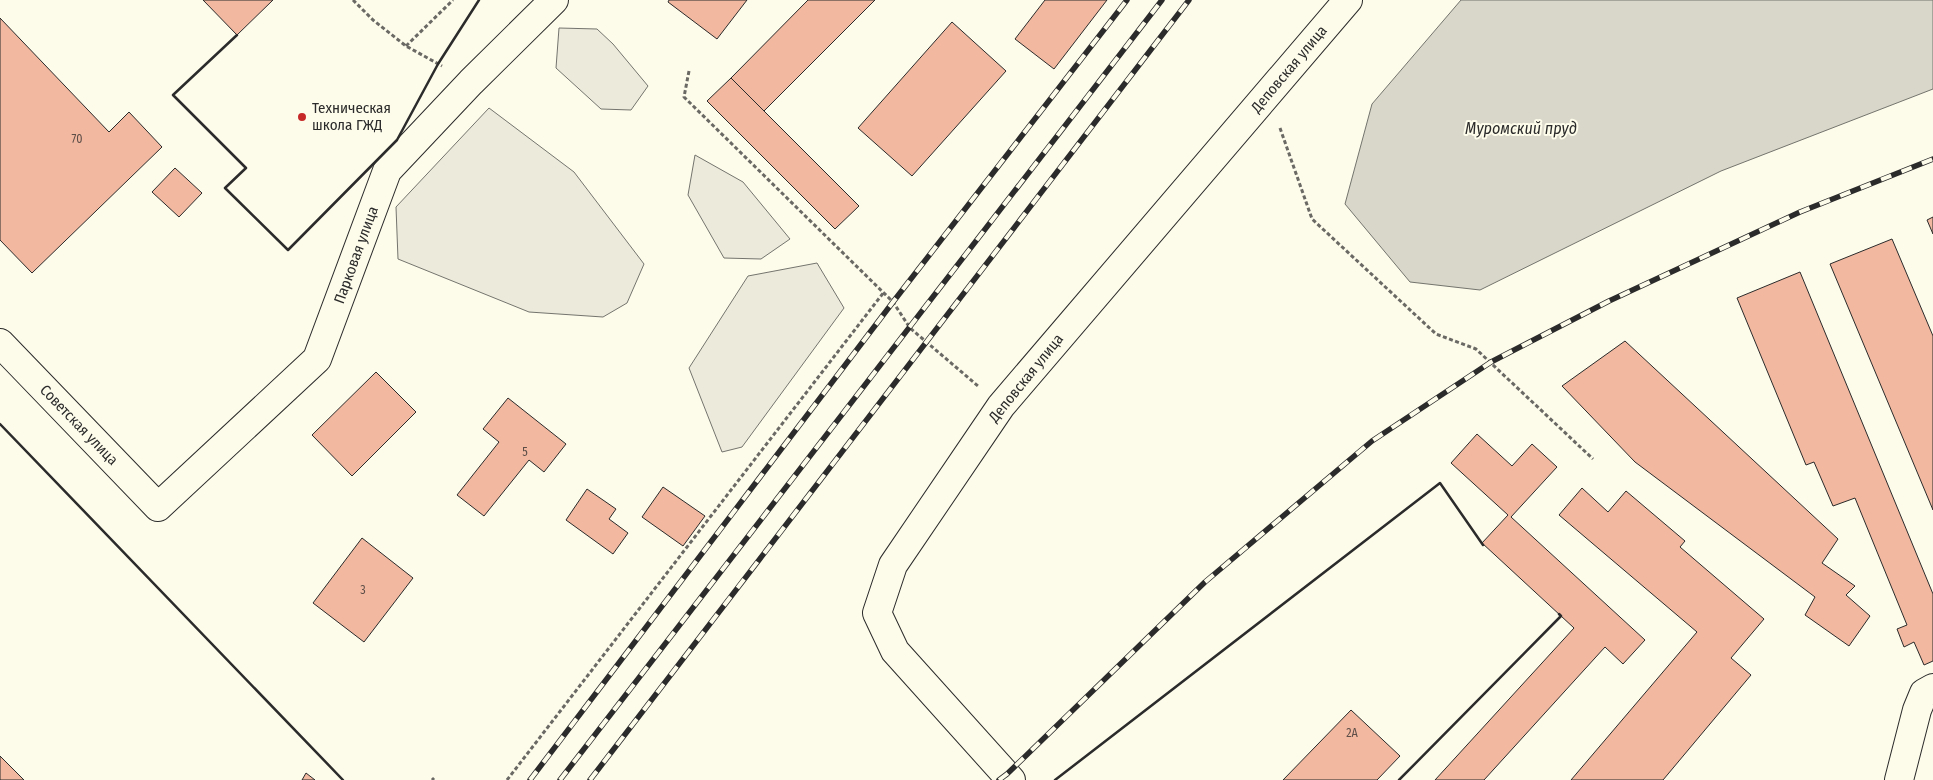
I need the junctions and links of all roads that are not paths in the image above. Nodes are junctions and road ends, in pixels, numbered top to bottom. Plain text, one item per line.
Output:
1 (554, 0) edge
2 (1348, 0) edge
3 (0, 343) edge
4 (158, 507) joint
5 (1933, 688) edge
6 (1011, 780) edge
7 (1899, 780) edge

1 - 4 street, Парковая улица
2 - 6 street, Деповская улица
3 - 4 street, Советская улица
5 - 7 street

